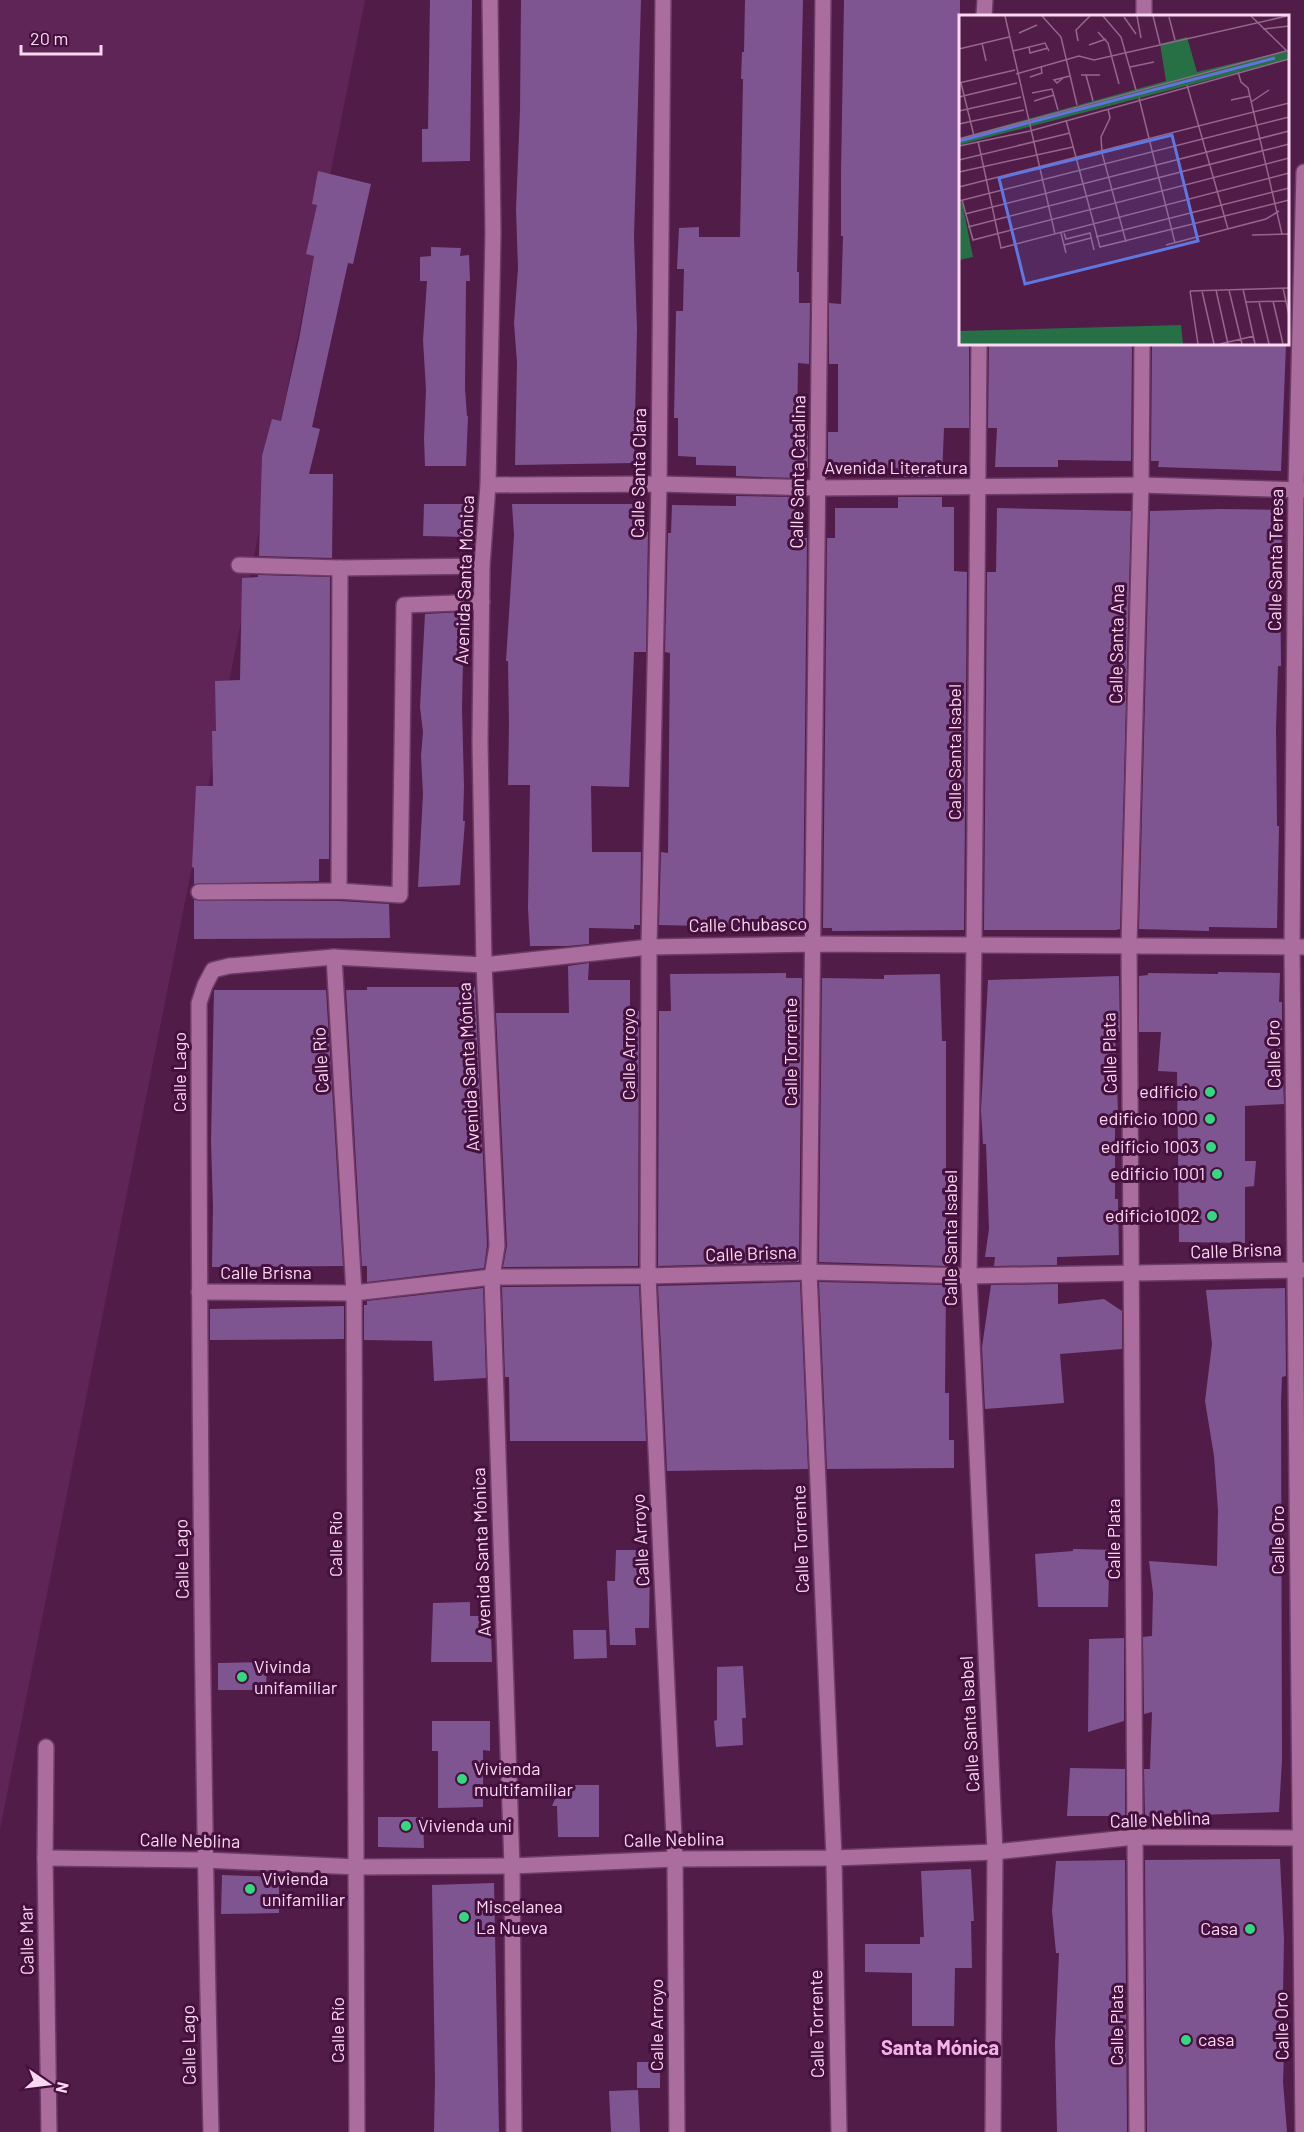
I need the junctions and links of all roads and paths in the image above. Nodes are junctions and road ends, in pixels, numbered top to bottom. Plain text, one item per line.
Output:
1 (490, 0) edge
2 (663, 0) edge
3 (823, 0) edge
4 (985, 0) edge
5 (984, 15) edge
6 (1304, 172) edge
7 (979, 345) edge
8 (1142, 345) edge
9 (659, 484) junction
10 (488, 485) junction
11 (1141, 485) junction
12 (976, 487) junction
13 (817, 488) junction
14 (1300, 490) edge
15 (239, 565) dead end
16 (482, 566) junction
17 (340, 568) junction
18 (482, 602) junction
19 (339, 891) junction
20 (199, 892) dead end
21 (812, 944) junction
22 (974, 945) junction
23 (1129, 945) junction
24 (649, 947) junction
25 (1298, 947) edge
26 (334, 957) junction
27 (484, 965) junction
28 (205, 985) joint
29 (1300, 1269) edge
30 (809, 1272) junction
31 (1132, 1274) junction
32 (648, 1276) junction
33 (969, 1276) junction
34 (492, 1277) junction
35 (199, 1292) junction
36 (354, 1293) junction
37 (46, 1747) dead end
38 (1135, 1837) junction
39 (1302, 1838) edge
40 (995, 1852) junction
41 (45, 1858) junction
42 (834, 1858) junction
43 (675, 1859) junction
44 (204, 1860) junction
45 (512, 1866) junction
46 (357, 1867) junction
47 (49, 2132) edge
48 (211, 2132) edge
49 (357, 2132) edge
50 (513, 2132) edge
51 (677, 2132) edge
52 (839, 2132) edge
53 (993, 2132) edge
54 (1137, 2132) edge
55 (1303, 2132) edge

1 - 10 street, Avenida Santa Mónica
2 - 9 street, Calle Santa Clara
3 - 13 street, Calle Santa Catalina
4 - 5 street
6 - 14 street, Calle Santa Teresa
7 - 12 street, Calle Santa Isabel
8 - 11 street, Calle Santa Ana
9 - 10 street, Avenida Literatura
9 - 13 street, Avenida Literatura
9 - 24 street, Calle Santa Clara
10 - 16 street, Avenida Santa Mónica
11 - 12 street, Avenida Literatura
11 - 14 street, Avenida Literatura
11 - 23 street, Calle Santa Ana
12 - 13 street, Avenida Literatura
12 - 22 street, Calle Santa Isabel
13 - 21 street, Calle Santa Catalina
14 - 25 street, Calle Santa Teresa
15 - 17 street
16 - 17 street
16 - 18 street, Avenida Santa Mónica
17 - 19 street
18 - 19 street
18 - 27 street, Avenida Santa Mónica
19 - 20 street
21 - 22 street, Calle Chubasco
21 - 24 street, Calle Chubasco
21 - 30 street, Calle Torrente
22 - 23 street, Calle Chubasco
22 - 33 street, Calle Santa Isabel
23 - 25 street, Calle Chubasco
23 - 31 street, Calle Plata
24 - 27 street, Calle Chubasco
24 - 32 street, Calle Arroyo
25 - 29 street, Calle Oro
26 - 27 street, Calle Chubasco
26 - 28 street, Calle Chubasco
26 - 36 street, Calle Río
27 - 34 street, Avenida Santa Mónica
28 - 35 street, Calle Lago
29 - 31 street, Calle Brisna
29 - 39 street, Calle Oro
30 - 32 street, Calle Brisna
30 - 33 street, Calle Brisna
30 - 42 street, Calle Torrente
31 - 33 street, Calle Brisna
31 - 38 street, Calle Plata
32 - 34 street, Calle Brisna
32 - 43 street, Calle Arroyo
33 - 40 street, Calle Santa Isabel
34 - 36 street, Calle Brisna
34 - 45 street, Avenida Santa Mónica
35 - 36 street, Calle Brisna
35 - 44 street, Calle Lago
36 - 46 street, Calle Río
37 - 41 street, Calle Mar
38 - 39 street, Calle Neblina
38 - 40 street, Calle Neblina
38 - 54 street, Calle Plata
39 - 55 street, Calle Oro
40 - 42 street, Calle Neblina
40 - 53 street, Calle Santa Isabel
41 - 44 street, Calle Neblina
41 - 47 street, Calle Mar
42 - 43 street, Calle Neblina
42 - 52 street, Calle Torrente
43 - 45 street, Calle Neblina
43 - 51 street, Calle Arroyo
44 - 46 street, Calle Neblina
44 - 48 street, Calle Lago
45 - 46 street, Calle Neblina
45 - 50 street, Avenida Santa Mónica
46 - 49 street, Calle Río

